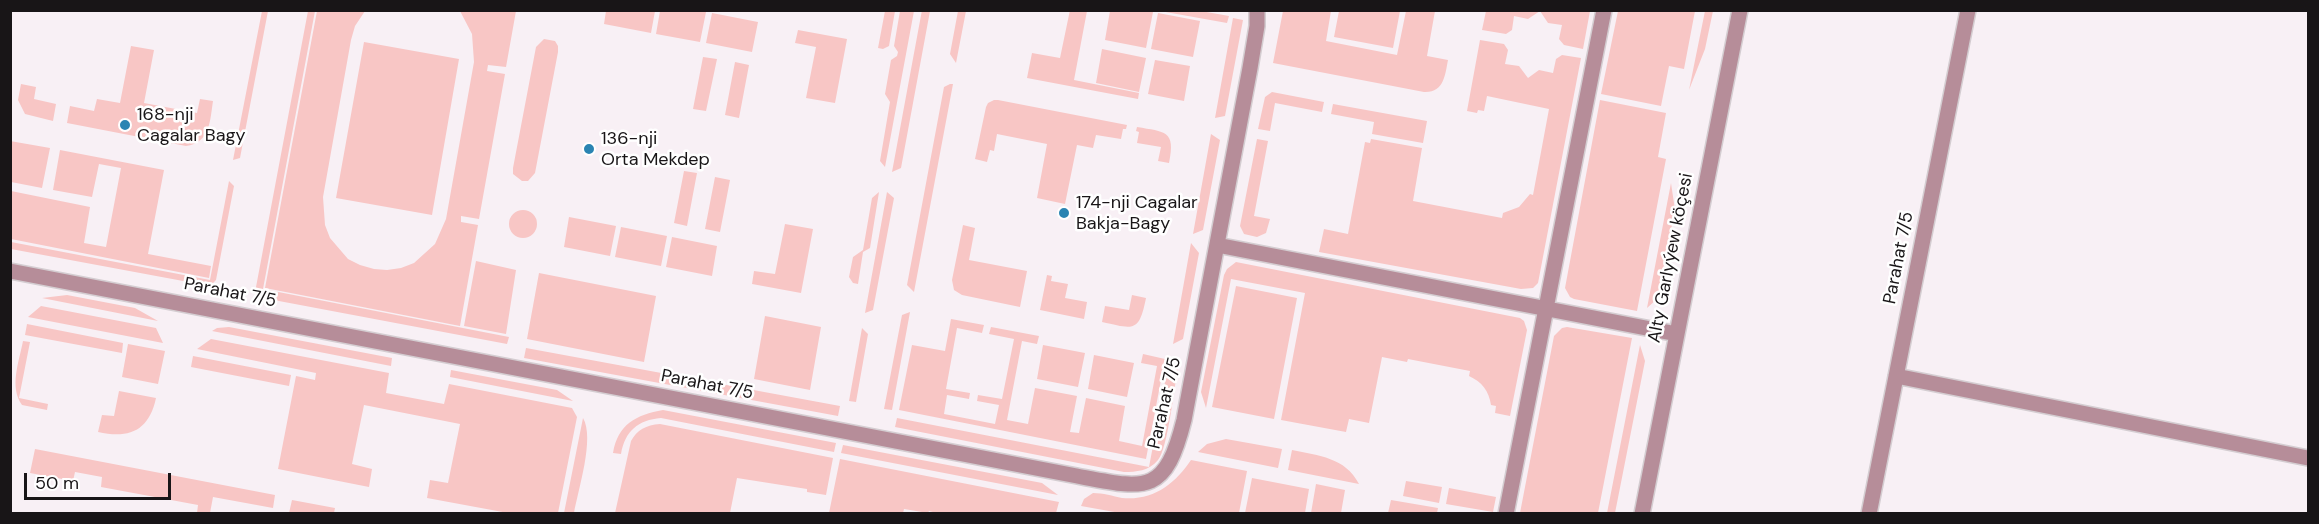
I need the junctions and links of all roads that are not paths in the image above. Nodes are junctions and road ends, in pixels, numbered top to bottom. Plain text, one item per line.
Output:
1 (1257, 10) edge
2 (1604, 10) edge
3 (1740, 10) edge
4 (1968, 10) edge
5 (1217, 245) junction
6 (10, 271) edge
7 (1546, 309) junction
8 (1677, 334) junction
9 (1896, 376) junction
10 (2308, 458) edge
11 (1506, 513) edge
12 (1642, 513) edge
13 (1869, 513) edge

1 - 5 street, Parahat 7/5
2 - 7 street
3 - 8 street, Alty Garlyýew köçesi
4 - 9 street, Parahat 7/5
5 - 6 street, Parahat 7/5
5 - 7 street
7 - 8 street
7 - 11 street
8 - 12 street, Alty Garlyýew köçesi
9 - 10 street
9 - 13 street, Parahat 7/5

